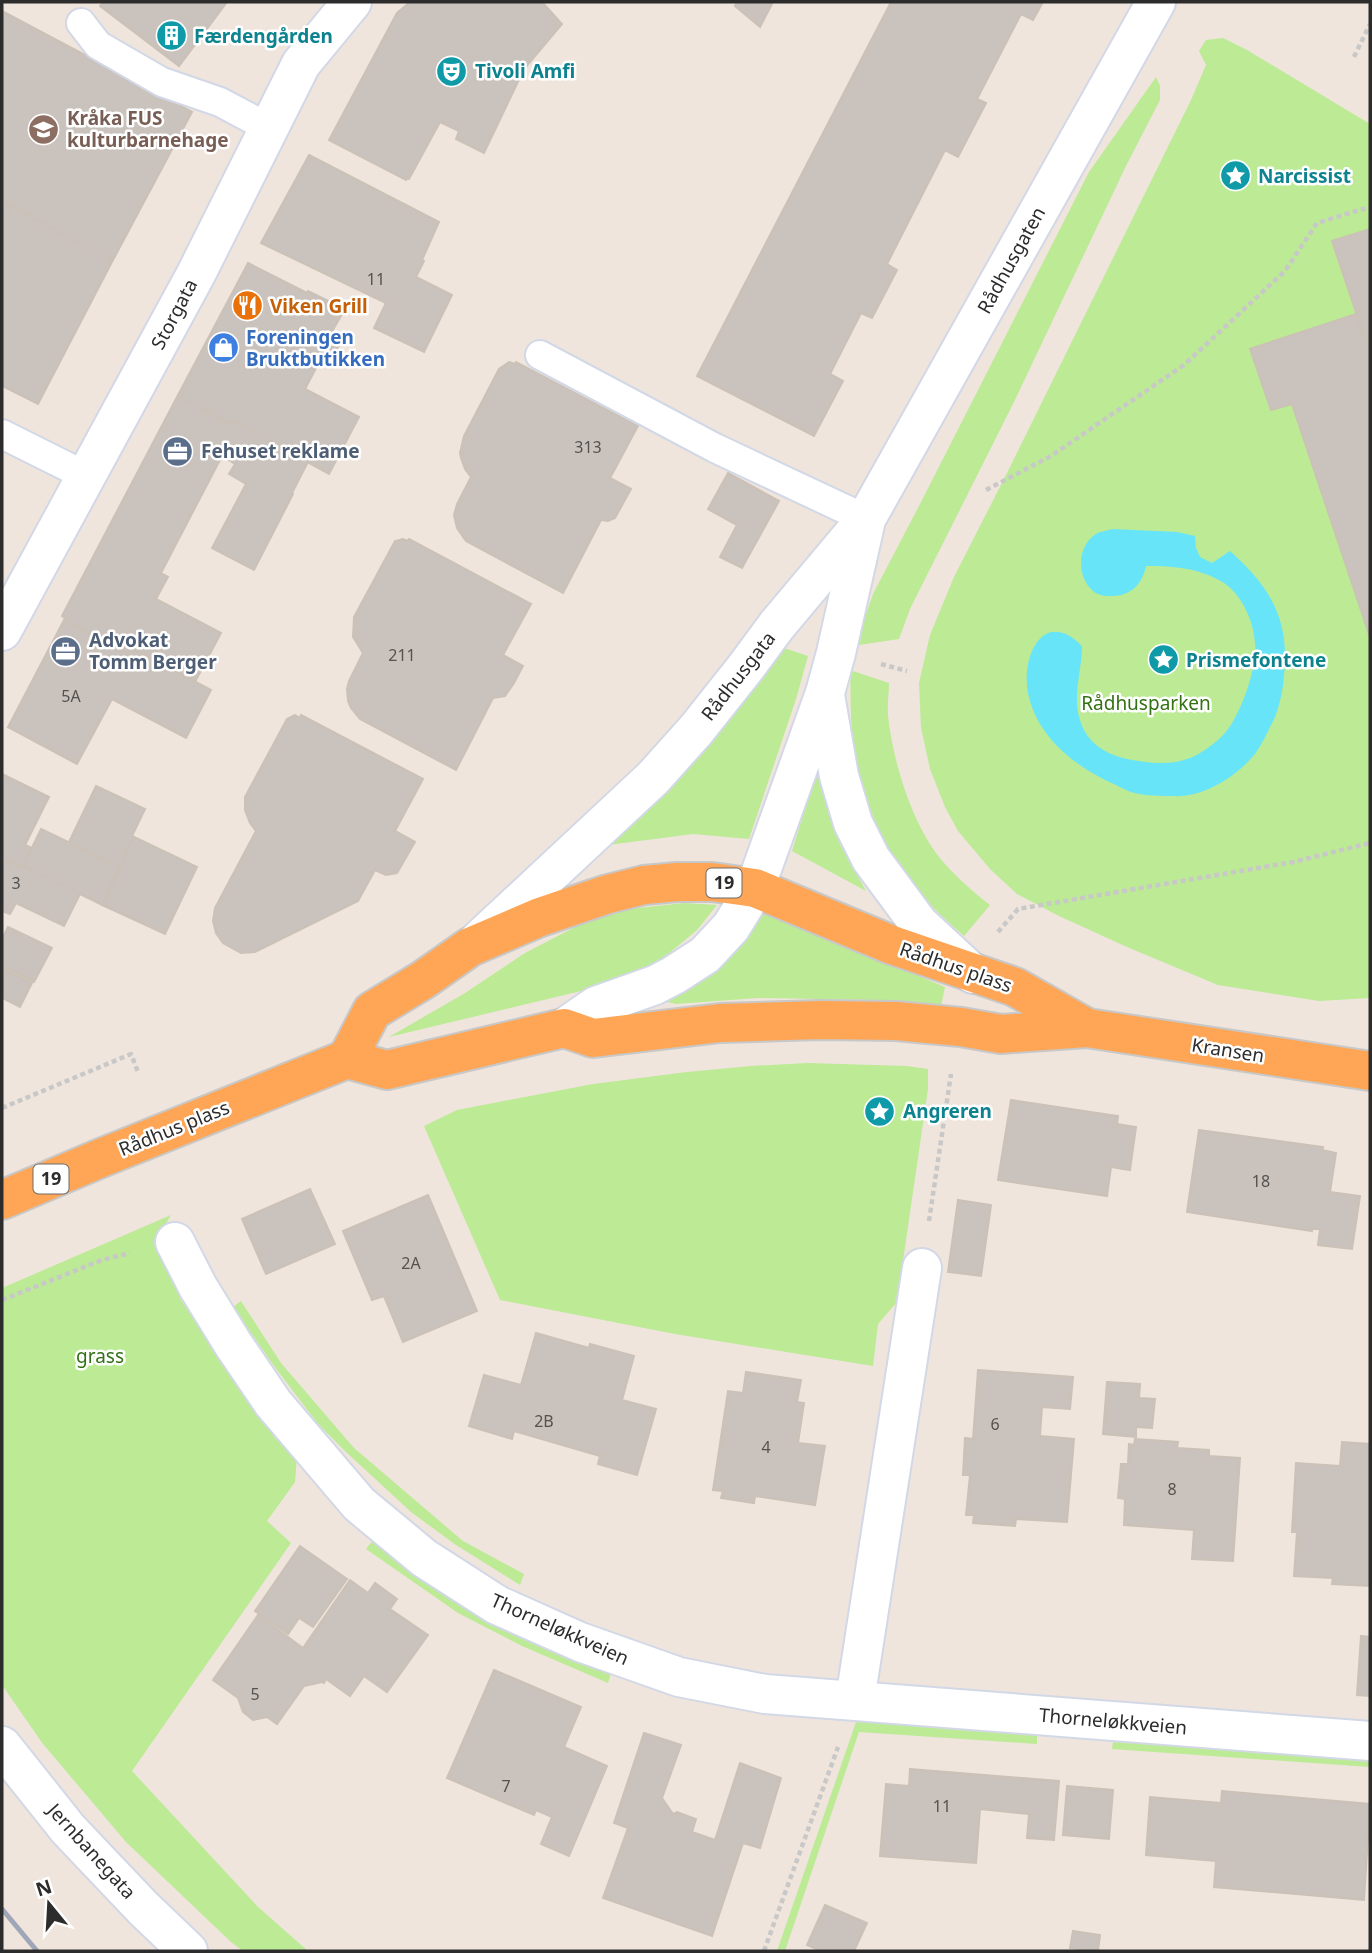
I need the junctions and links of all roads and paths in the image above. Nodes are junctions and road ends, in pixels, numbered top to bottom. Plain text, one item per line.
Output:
1 (352, 2) edge
2 (1156, 2) edge
3 (81, 23) dead end
4 (1370, 24) edge
5 (1354, 57) dead end
6 (269, 128) junction
7 (1370, 207) edge
8 (540, 355) dead end
9 (2, 434) edge
10 (86, 476) junction
11 (986, 490) dead end
12 (866, 519) junction
13 (2, 631) edge
14 (825, 693) junction
15 (1370, 843) edge
16 (755, 888) junction
17 (1018, 909) dead end
18 (470, 947) junction
19 (972, 974) junction
20 (564, 1028) junction
21 (1087, 1028) junction
22 (347, 1059) junction
23 (952, 1068) dead end
24 (1370, 1071) edge
25 (138, 1072) dead end
26 (2, 1108) edge
27 (2, 1200) edge
28 (175, 1242) joint
29 (922, 1268) joint
30 (2, 1300) edge
31 (855, 1700) junction
32 (1370, 1741) edge
33 (2, 1746) edge
34 (188, 1951) edge
35 (764, 1951) edge

1 - 6 street, Storgata
2 - 12 street, Rådhusgaten
3 - 6 lane
4 - 5 path
6 - 10 street, Storgata
7 - 11 path
8 - 12 lane
9 - 10 lane
10 - 13 street, Storgata
12 - 14 street
12 - 18 street, Rådhusgata
14 - 16 street
14 - 19 street
15 - 17 path
16 - 18 highway, Rådhus plass / 19
16 - 19 highway, Rådhus plass / 19
16 - 20 street
18 - 22 highway, Rådhus plass / 19
19 - 21 highway, Rådhus plass / 19
20 - 21 highway, 19
20 - 22 highway, 19
21 - 24 highway, Kransen / 19
22 - 27 highway, Rådhus plass / 19
23 - 29 path
25 - 26 path
28 - 30 path
28 - 31 street, Thorneløkkveien
29 - 31 street
31 - 32 street, Thorneløkkveien
31 - 35 path
33 - 34 street, Jernbanegata

